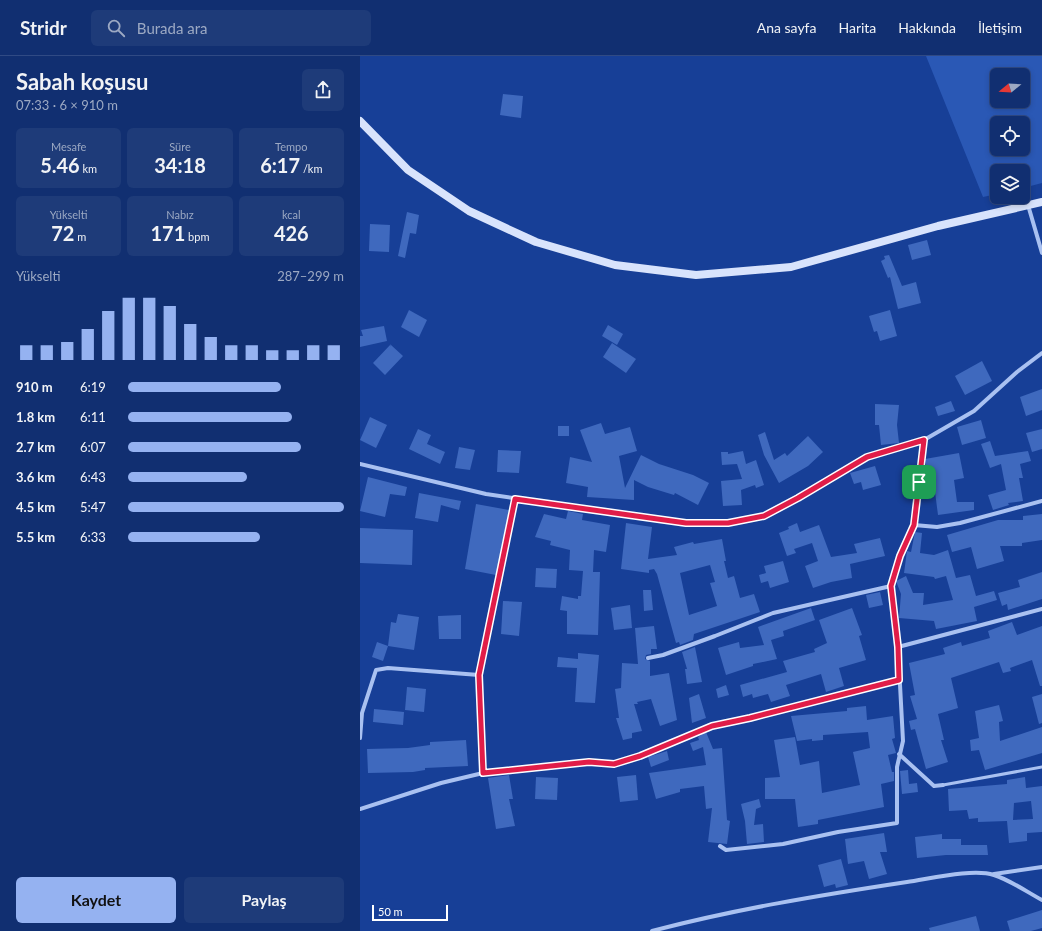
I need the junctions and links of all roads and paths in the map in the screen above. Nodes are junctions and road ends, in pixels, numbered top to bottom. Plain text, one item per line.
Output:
1 (360, 121) edge
2 (1042, 202) edge
3 (1028, 204) joint
4 (1030, 204) edge
5 (1042, 253) edge
6 (1042, 353) edge
7 (924, 440) junction
8 (360, 464) edge
9 (515, 499) junction
10 (1042, 501) edge
11 (914, 525) junction
12 (891, 586) junction
13 (1042, 609) edge
14 (898, 647) junction
15 (648, 658) dead end
16 (479, 675) junction
17 (899, 680) junction
18 (360, 738) edge
19 (899, 754) junction
20 (1042, 767) edge
21 (483, 773) junction
22 (943, 784) joint
23 (360, 809) edge
24 (720, 846) dead end
25 (1042, 867) edge
26 (994, 874) junction
27 (1042, 900) edge
28 (652, 931) edge

1 - 3 street
2 - 4 street
3 - 5 street
6 - 7 street
7 - 9 street
7 - 11 street
8 - 9 street
9 - 16 street
10 - 11 street
11 - 12 street
12 - 14 street
12 - 15 street
13 - 14 street
14 - 17 street
16 - 18 street
16 - 21 street
17 - 19 street
17 - 21 street
19 - 22 street
19 - 24 street
20 - 22 lane
21 - 23 street
25 - 26 street
26 - 27 street
26 - 28 street

